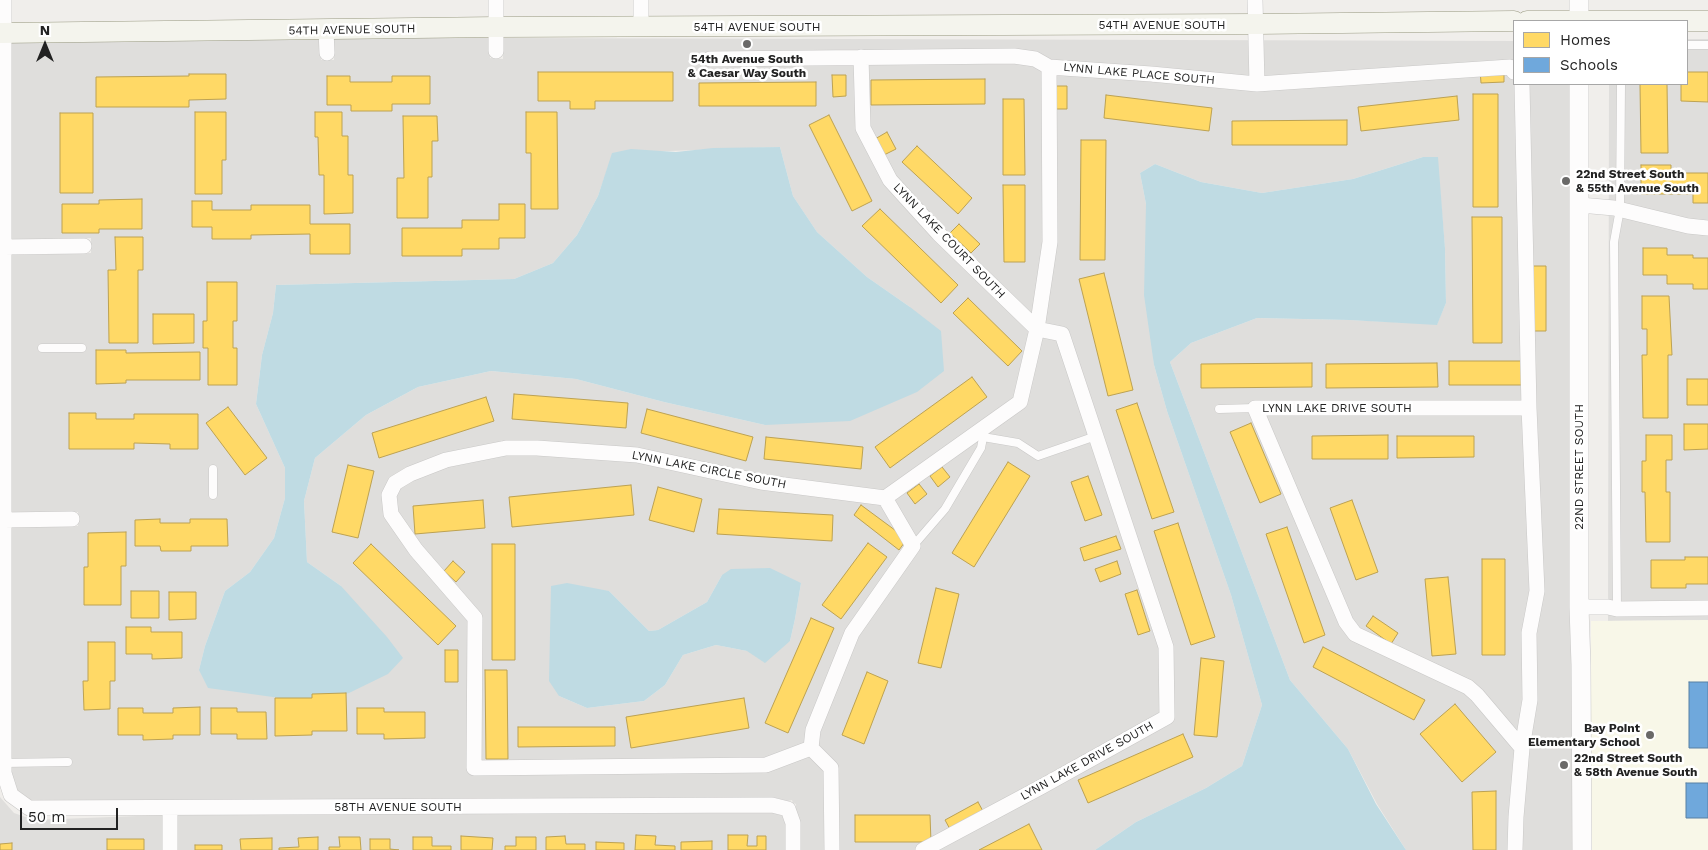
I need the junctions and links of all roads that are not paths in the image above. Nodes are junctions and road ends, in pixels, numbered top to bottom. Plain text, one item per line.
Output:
1 (4, 0) edge
2 (496, 0) edge
3 (641, 0) edge
4 (1256, 0) edge
5 (1579, 0) edge
6 (1579, 20) edge
7 (1513, 21) edge
8 (1688, 21) edge
9 (1708, 21) edge
10 (1256, 24) junction
11 (497, 27) junction
12 (641, 27) junction
13 (326, 30) junction
14 (2, 33) edge
15 (1688, 45) edge
16 (1708, 45) edge
17 (496, 51) dead end
18 (327, 53) dead end
19 (861, 57) junction
20 (710, 59) dead end
21 (1049, 67) junction
22 (1512, 70) edge
23 (1257, 84) junction
24 (1522, 85) edge
25 (1580, 85) edge
26 (1621, 85) edge
27 (2, 185) edge
28 (1580, 205) junction
29 (1620, 209) junction
30 (1708, 228) edge
31 (84, 246) dead end
32 (2, 247) edge
33 (1036, 329) junction
34 (42, 348) dead end
35 (82, 348) dead end
36 (2, 375) edge
37 (1255, 408) junction
38 (1529, 408) junction
39 (1220, 409) dead end
40 (984, 432) junction
41 (1096, 436) junction
42 (213, 469) dead end
43 (214, 495) dead end
44 (885, 498) junction
45 (72, 519) dead end
46 (4, 520) junction
47 (913, 546) junction
48 (1579, 607) junction
49 (1708, 608) edge
50 (1617, 609) junction
51 (810, 748) junction
52 (1522, 748) junction
53 (68, 762) dead end
54 (4, 763) junction
55 (170, 808) junction
56 (170, 850) edge
57 (793, 850) edge
58 (832, 850) edge
59 (923, 850) edge
60 (1515, 850) edge
61 (1582, 850) edge

1 - 14 street
2 - 11 street
3 - 12 street
4 - 10 street
5 - 6 street
7 - 10 main road, 54TH AVENUE SOUTH
8 - 9 main road
10 - 12 main road, 54TH AVENUE SOUTH
10 - 23 street
11 - 12 main road, 54TH AVENUE SOUTH
11 - 13 main road, 54TH AVENUE SOUTH
11 - 17 street
13 - 14 main road, 54TH AVENUE SOUTH
13 - 18 street
14 - 27 street
15 - 16 lane
19 - 20 street, LYNN LAKE PLACE SOUTH
19 - 21 street, LYNN LAKE PLACE SOUTH
19 - 33 street, LYNN LAKE COURT SOUTH
21 - 23 street, LYNN LAKE PLACE SOUTH
21 - 33 street
22 - 23 street, LYNN LAKE PLACE SOUTH
24 - 38 street
25 - 28 street, 22ND STREET SOUTH
26 - 29 lane
27 - 32 street
28 - 29 street
28 - 48 street, 22ND STREET SOUTH
29 - 30 street
29 - 50 lane
31 - 32 street
32 - 36 street
33 - 40 street
33 - 41 street, LYNN LAKE DRIVE SOUTH
34 - 35 lane
36 - 46 street
37 - 38 street, LYNN LAKE DRIVE SOUTH
37 - 39 lane
37 - 52 street, LYNN LAKE DRIVE SOUTH
38 - 52 street
40 - 41 lane
40 - 44 street
40 - 47 lane
41 - 59 street, LYNN LAKE DRIVE SOUTH
42 - 43 lane
44 - 47 street
44 - 51 street, LYNN LAKE CIRCLE SOUTH
45 - 46 street
46 - 54 street
47 - 51 street
48 - 50 street
48 - 61 street, 22ND STREET SOUTH
49 - 50 street
51 - 58 street
52 - 60 street
53 - 54 lane
54 - 55 street, 58TH AVENUE SOUTH
55 - 56 street
55 - 57 street, 58TH AVENUE SOUTH

